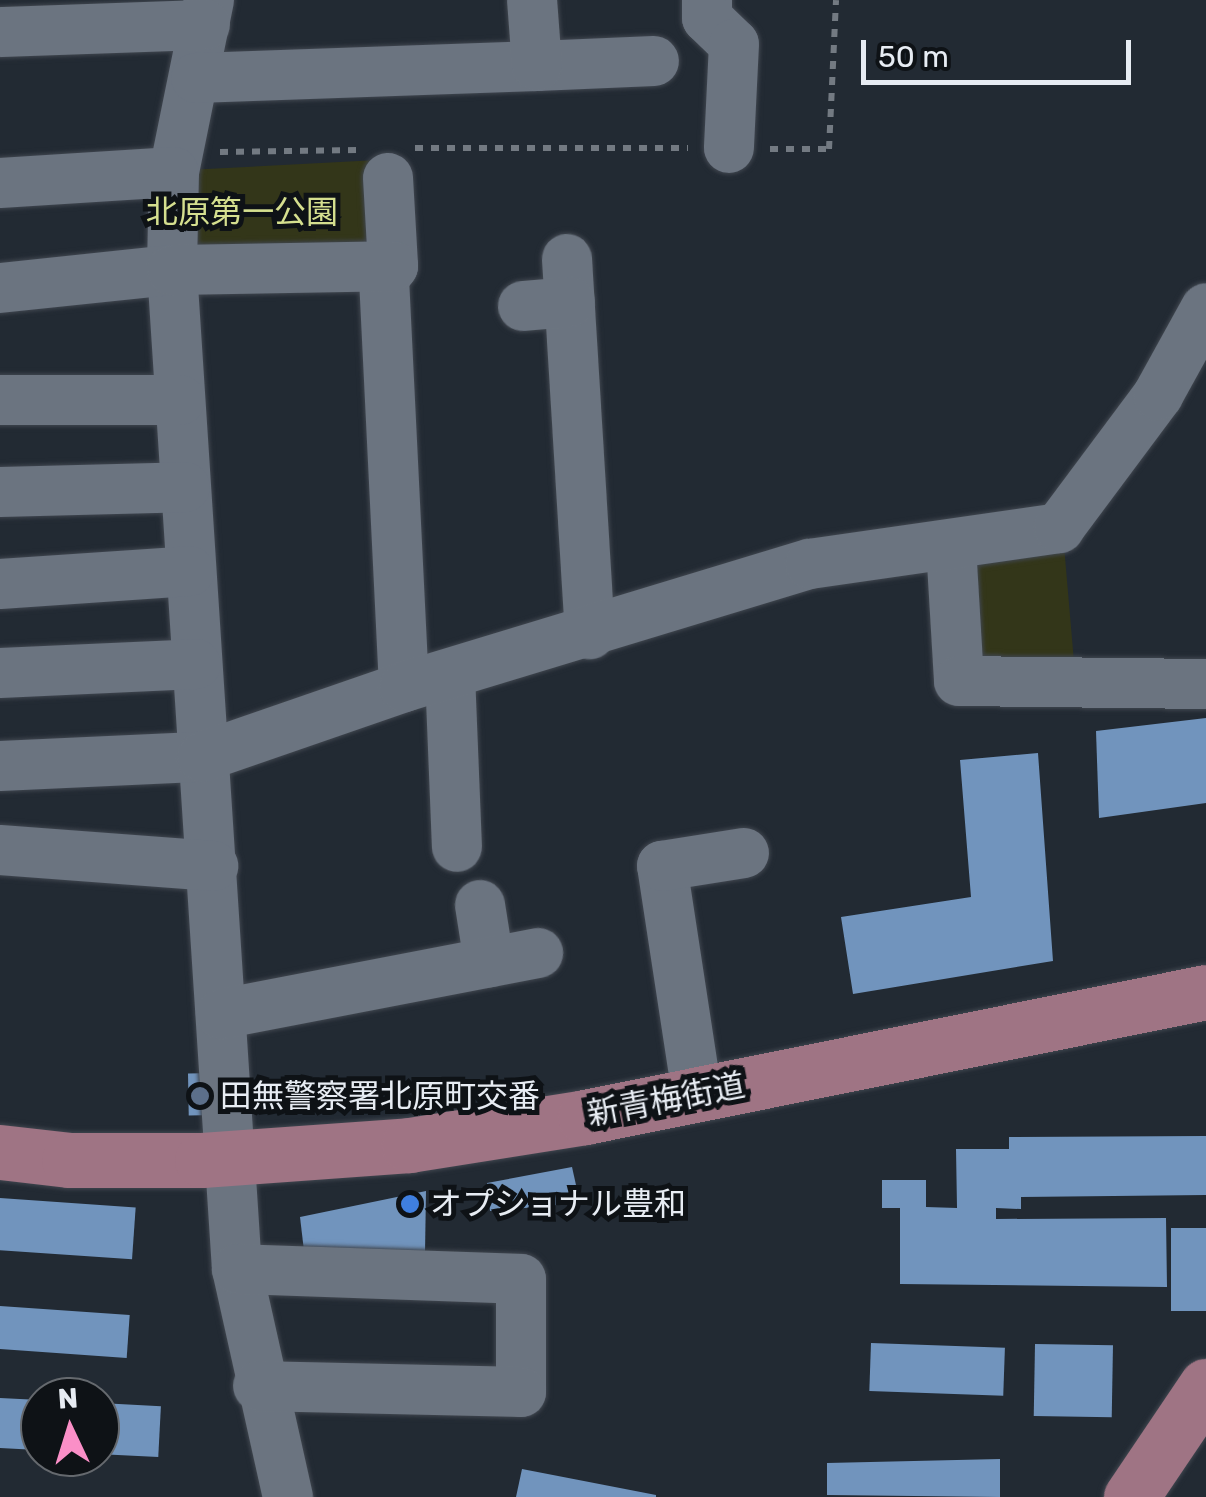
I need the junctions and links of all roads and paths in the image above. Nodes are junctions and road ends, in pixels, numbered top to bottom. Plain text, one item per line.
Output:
1 (532, 0) edge
2 (707, 0) edge
3 (836, 0) edge
4 (207, 12) edge
5 (0, 32) edge
6 (654, 60) dead end
7 (537, 66) junction
8 (196, 78) junction
9 (729, 148) junction
10 (386, 159) junction
11 (177, 163) junction
12 (0, 183) edge
13 (393, 266) junction
14 (172, 270) junction
15 (0, 288) edge
16 (553, 289) dead end
17 (1206, 308) edge
18 (0, 400) edge
19 (180, 400) junction
20 (185, 487) junction
21 (0, 492) edge
22 (951, 546) junction
23 (190, 572) junction
24 (0, 584) edge
25 (590, 634) junction
26 (196, 664) junction
27 (0, 673) edge
28 (427, 680) junction
29 (1206, 684) edge
30 (202, 757) junction
31 (0, 766) edge
32 (457, 847) dead end
33 (0, 850) edge
34 (744, 853) dead end
35 (213, 866) junction
36 (480, 906) dead end
37 (538, 953) dead end
38 (488, 962) junction
39 (1206, 992) edge
40 (220, 1014) junction
41 (696, 1094) junction
42 (0, 1152) edge
43 (228, 1158) junction
44 (237, 1269) junction
45 (258, 1386) junction
46 (1206, 1386) edge
47 (288, 1497) edge
48 (1131, 1497) edge

1 - 7 street
2 - 9 street
3 - 9 path
4 - 5 street
4 - 8 street
6 - 7 street
7 - 8 street
8 - 11 street
9 - 10 path
10 - 11 path
10 - 13 street
11 - 12 street
11 - 14 street
13 - 14 street
13 - 28 street
14 - 15 street
14 - 19 street
16 - 25 street
17 - 22 street
18 - 19 street
19 - 20 street
20 - 21 street
20 - 23 street
22 - 25 street
22 - 29 street
23 - 24 street
23 - 26 street
25 - 28 street
26 - 27 street
26 - 30 street
28 - 30 street
28 - 32 street
30 - 31 street
30 - 35 street
33 - 35 street
34 - 41 street
35 - 40 street
36 - 38 street
37 - 38 street
38 - 40 street
39 - 41 main road, 新青梅街道
40 - 43 street
41 - 43 main road, 新青梅街道
42 - 43 main road, 新青梅街道
43 - 44 street
44 - 45 street
44 - 45 street
45 - 47 street
46 - 48 main road

